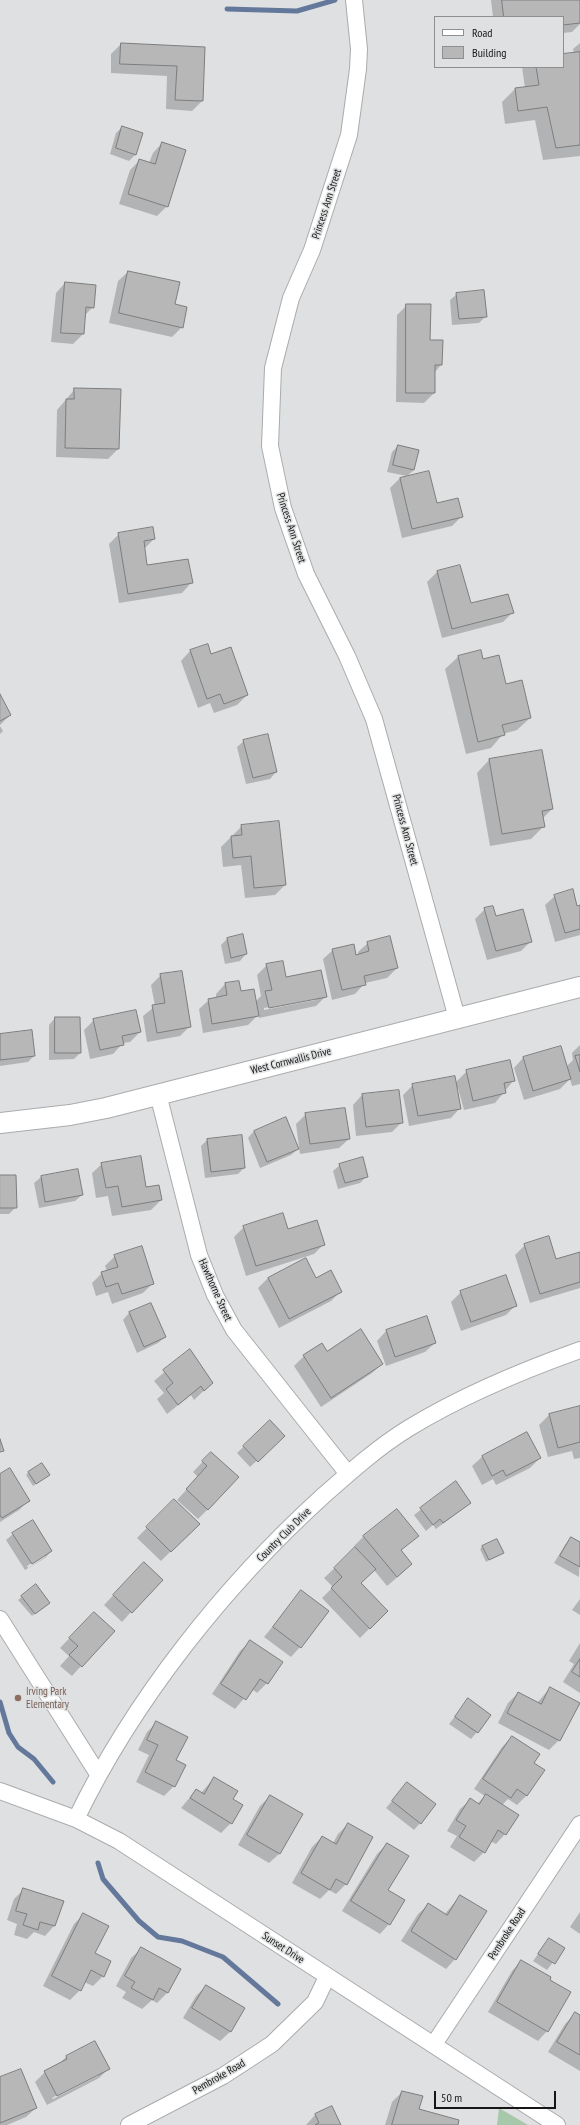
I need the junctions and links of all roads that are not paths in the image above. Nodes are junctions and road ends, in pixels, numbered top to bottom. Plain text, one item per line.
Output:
1 (354, 0) edge
2 (580, 987) edge
3 (457, 1018) junction
4 (158, 1094) junction
5 (0, 1123) edge
6 (580, 1350) edge
7 (348, 1474) junction
8 (0, 1619) edge
9 (98, 1774) junction
10 (0, 1791) edge
11 (76, 1818) junction
12 (580, 1824) edge
13 (327, 1977) junction
14 (434, 2044) junction
15 (129, 2125) edge
16 (557, 2125) edge

1 - 3 street, Princess Ann Street
2 - 3 street, West Cornwallis Drive
3 - 4 street, West Cornwallis Drive
4 - 5 street, West Cornwallis Drive
4 - 7 street, Hawthorne Street
6 - 7 street, Country Club Drive
7 - 9 street, Country Club Drive
8 - 9 street
9 - 11 street, Country Club Drive
10 - 11 street, Sunset Drive
11 - 13 street, Sunset Drive
12 - 14 street, Pembroke Road
13 - 14 street, Sunset Drive
13 - 15 street, Pembroke Road
14 - 16 street, Sunset Drive

